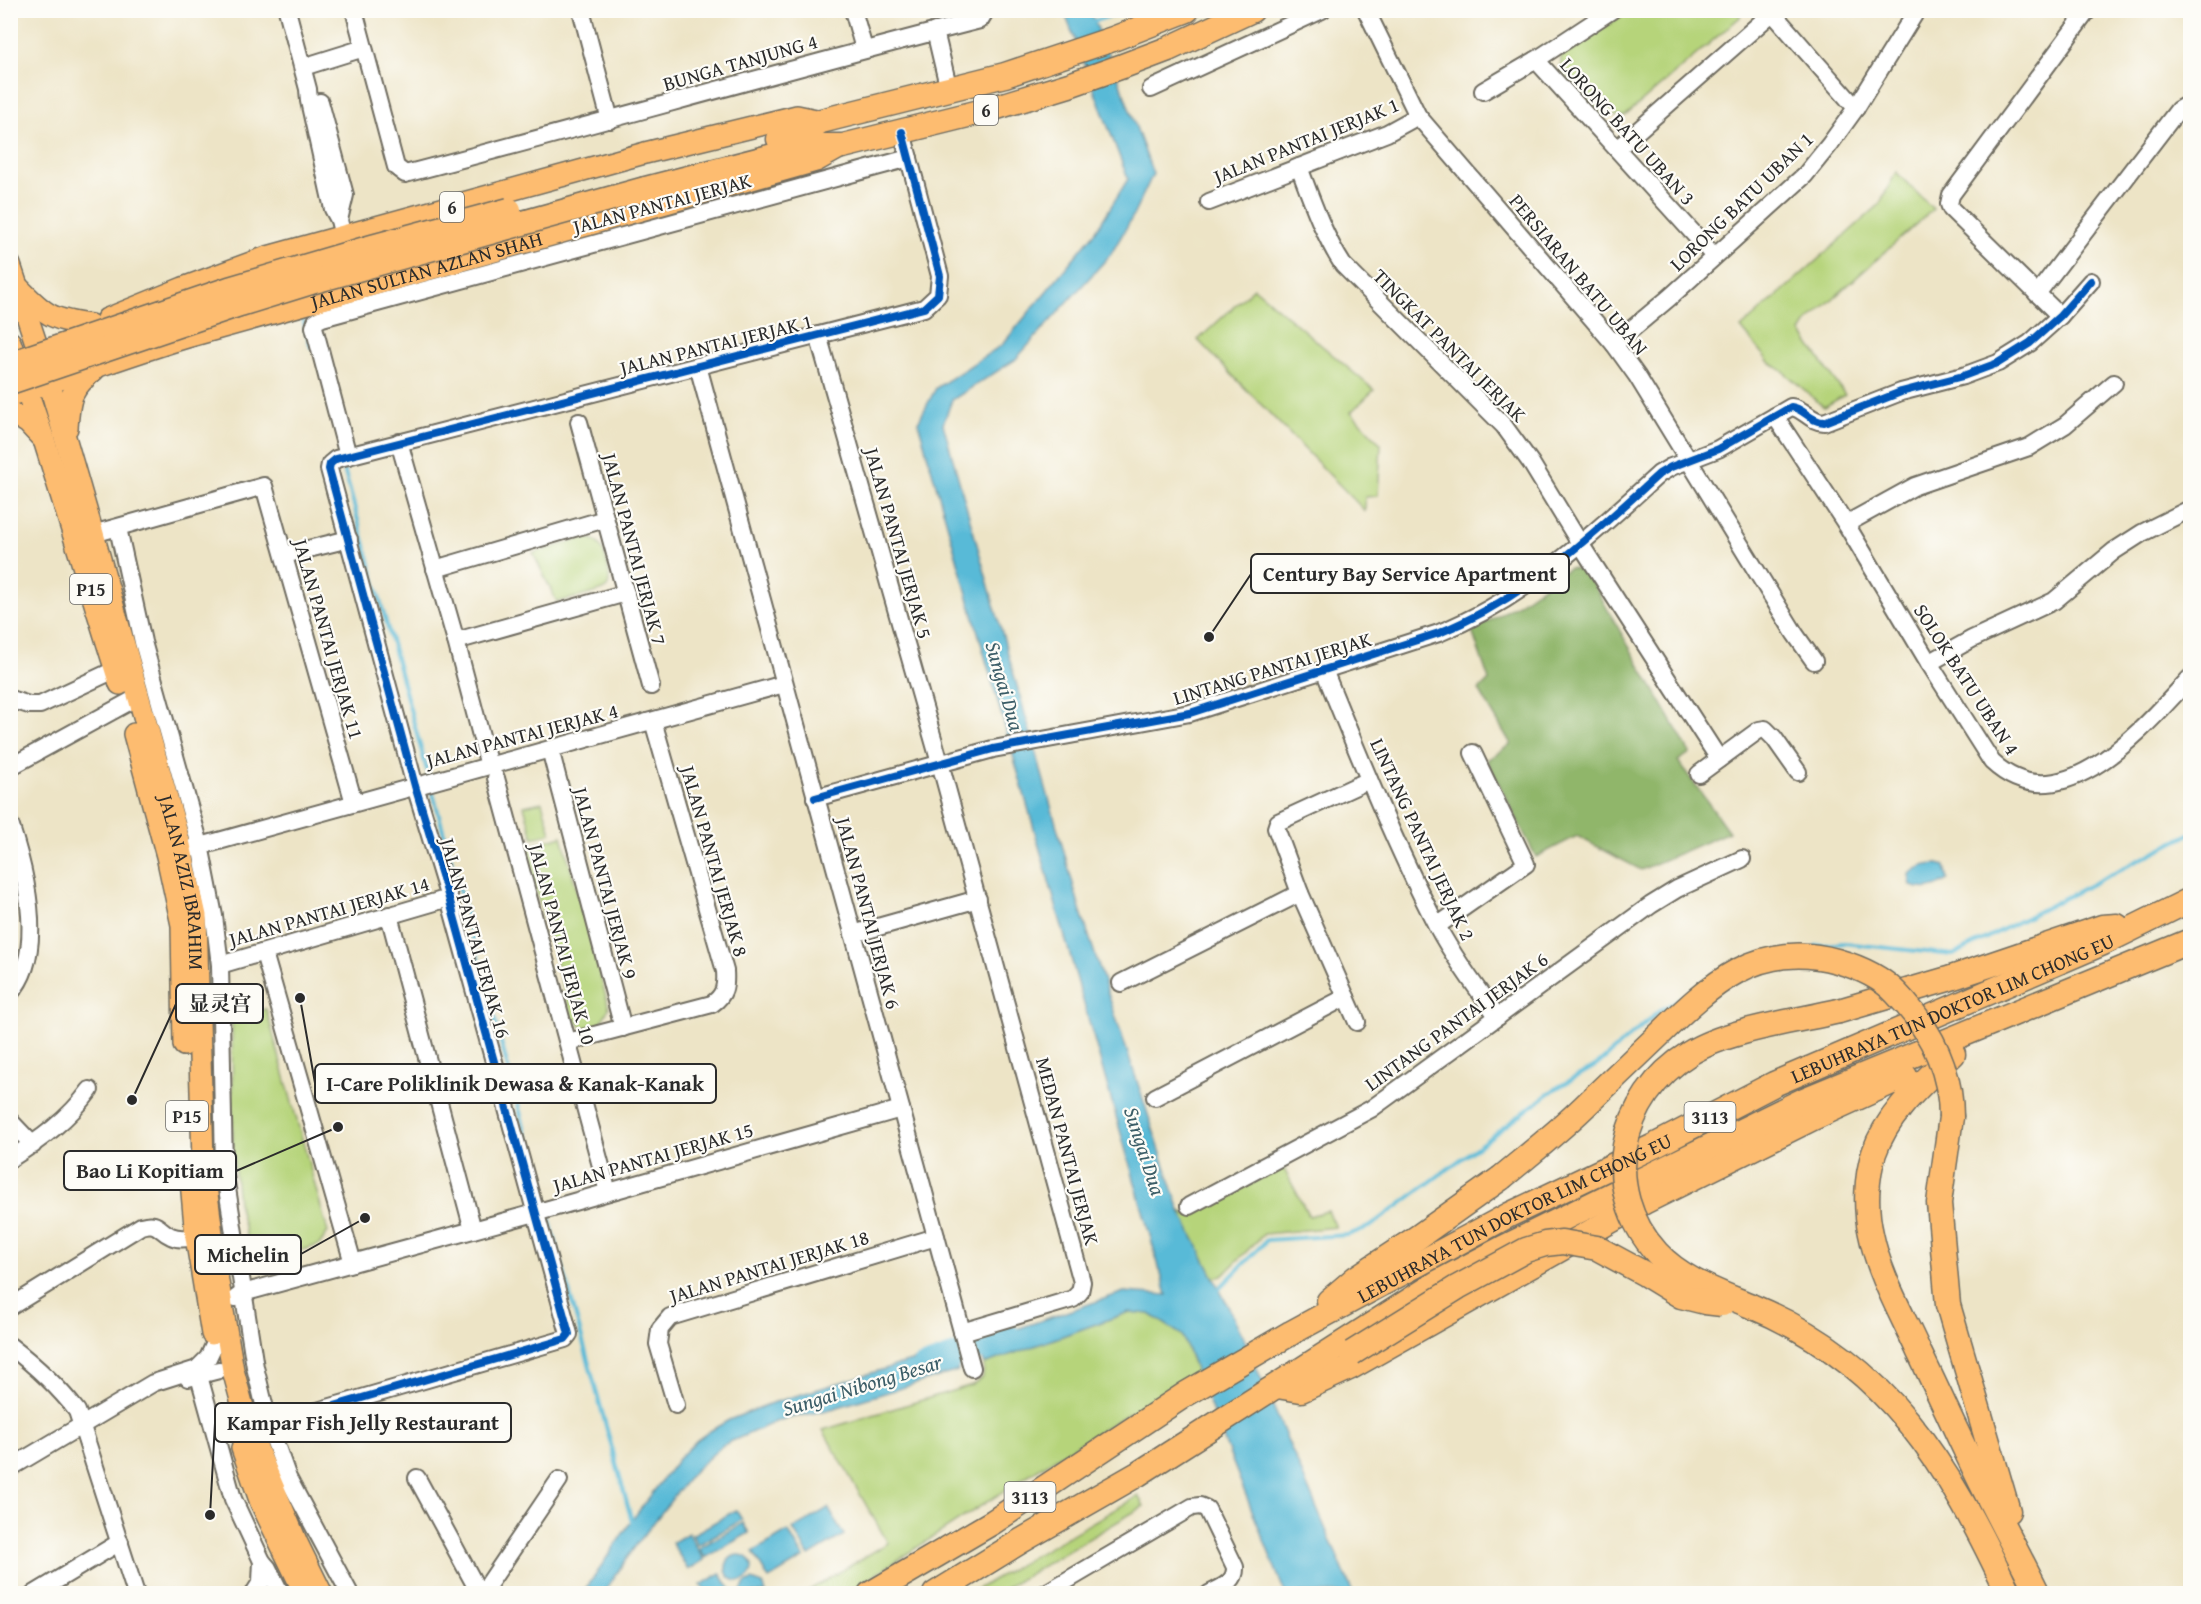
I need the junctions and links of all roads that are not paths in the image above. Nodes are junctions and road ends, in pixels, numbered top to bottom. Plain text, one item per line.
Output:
1 (287, 10) edge
2 (354, 10) edge
3 (581, 10) edge
4 (853, 10) edge
5 (1187, 10) edge
6 (1252, 10) edge
7 (1322, 10) edge
8 (1366, 10) edge
9 (1612, 10) edge
10 (1917, 10) edge
11 (2088, 10) edge
12 (1771, 12) edge
13 (986, 13) edge
14 (1143, 17) edge
15 (935, 31) junction
16 (364, 48) junction
17 (864, 49) junction
18 (1536, 60) junction
19 (303, 67) junction
20 (1151, 89) dead end
21 (949, 90) junction
22 (1483, 91) dead end
23 (2190, 103) edge
24 (1856, 108) junction
25 (1418, 116) junction
26 (610, 120) junction
27 (821, 121) junction
28 (902, 132) junction
29 (843, 146) junction
30 (1617, 149) junction
31 (909, 158) junction
32 (1299, 167) junction
33 (642, 182) junction
34 (1209, 202) dead end
35 (341, 228) junction
36 (1714, 256) junction
37 (14, 275) edge
38 (212, 277) junction
39 (2091, 281) dead end
40 (2037, 294) junction
41 (2060, 316) junction
42 (90, 325) junction
43 (224, 328) junction
44 (818, 335) junction
45 (36, 344) junction
46 (1614, 344) junction
47 (11, 354) edge
48 (104, 363) junction
49 (698, 366) junction
50 (48, 382) junction
51 (2114, 383) dead end
52 (16, 389) edge
53 (10, 412) edge
54 (1775, 416) junction
55 (579, 422) dead end
56 (44, 440) junction
57 (67, 442) junction
58 (399, 442) junction
59 (342, 457) junction
60 (1689, 461) junction
61 (2190, 509) edge
62 (605, 519) junction
63 (1846, 524) junction
64 (118, 528) junction
65 (93, 534) junction
66 (349, 539) junction
67 (1581, 545) junction
68 (284, 555) junction
69 (435, 568) junction
70 (626, 593) junction
71 (456, 641) junction
72 (1814, 661) dead end
73 (1929, 663) junction
74 (122, 666) junction
75 (1324, 670) junction
76 (2190, 678) edge
77 (784, 684) junction
78 (651, 686) dead end
79 (10, 699) edge
80 (132, 701) junction
81 (653, 721) junction
82 (550, 749) junction
83 (1473, 753) dead end
84 (1719, 759) junction
85 (940, 764) junction
86 (10, 767) edge
87 (493, 772) junction
88 (1798, 772) dead end
89 (1699, 774) dead end
90 (1369, 780) junction
91 (422, 784) junction
92 (815, 798) junction
93 (354, 803) junction
94 (10, 824) edge
95 (183, 851) junction
96 (1742, 859) dead end
97 (1300, 893) junction
98 (449, 898) junction
99 (978, 899) junction
100 (2190, 900) edge
101 (389, 915) junction
102 (1437, 926) junction
103 (2140, 926) junction
104 (853, 934) junction
105 (2190, 941) edge
106 (264, 953) junction
107 (220, 965) junction
108 (1121, 983) dead end
109 (10, 993) edge
110 (1346, 997) junction
111 (2037, 1006) junction
112 (1498, 1017) junction
113 (1357, 1022) dead end
114 (623, 1028) junction
115 (568, 1042) junction
116 (1953, 1054) junction
117 (90, 1090) dead end
118 (1155, 1097) dead end
119 (901, 1108) junction
120 (10, 1121) edge
121 (33, 1145) junction
122 (10, 1159) edge
123 (608, 1192) junction
124 (1189, 1206) dead end
125 (543, 1211) junction
126 (473, 1230) junction
127 (196, 1237) junction
128 (936, 1237) junction
129 (353, 1263) junction
130 (218, 1282) junction
131 (243, 1293) junction
132 (1751, 1306) junction
133 (10, 1307) edge
134 (222, 1311) junction
135 (1291, 1333) junction
136 (963, 1336) junction
137 (10, 1346) edge
138 (972, 1368) dead end
139 (205, 1372) junction
140 (1280, 1384) junction
141 (676, 1406) dead end
142 (83, 1425) junction
143 (269, 1425) junction
144 (10, 1468) edge
145 (417, 1478) dead end
146 (559, 1480) dead end
147 (269, 1500) junction
148 (120, 1542) junction
149 (262, 1561) junction
150 (2023, 1562) junction
151 (34, 1593) edge
152 (136, 1593) edge
153 (254, 1593) edge
154 (274, 1593) edge
155 (281, 1593) edge
156 (305, 1593) edge
157 (322, 1593) edge
158 (350, 1593) edge
159 (481, 1593) edge
160 (870, 1593) edge
161 (935, 1593) edge
162 (1044, 1593) edge
163 (1209, 1593) edge
164 (2009, 1593) edge
165 (2038, 1593) edge

1 - 19 street
2 - 16 street
3 - 26 street
4 - 17 street
5 - 14 highway, JALAN SULTAN AZLAN SHAH / 6
6 - 28 highway, JALAN SULTAN AZLAN SHAH / 6
7 - 20 street
8 - 25 street, PERSIARAN BATU UBAN
9 - 18 street
10 - 24 street, LORONG BATU UBAN 1
11 - 40 street
12 - 24 street
12 - 30 street
13 - 15 street, BUNGA TANJUNG 4
14 - 21 highway, JALAN SULTAN AZLAN SHAH / 6
15 - 17 street, BUNGA TANJUNG 4
15 - 21 street
16 - 19 street
16 - 26 street, BUNGA TANJUNG 4
17 - 26 street, BUNGA TANJUNG 4
18 - 22 street
18 - 30 street, LORONG BATU UBAN 3
19 - 35 street
21 - 27 highway, JALAN SULTAN AZLAN SHAH / 6
23 - 40 street
24 - 36 street, LORONG BATU UBAN 1
25 - 32 street, JALAN PANTAI JERJAK 1
25 - 46 street, PERSIARAN BATU UBAN
27 - 33 highway, JALAN SULTAN AZLAN SHAH / 6
27 - 35 main road, JALAN SULTAN AZLAN SHAH / 6
28 - 29 highway, JALAN SULTAN AZLAN SHAH / 6
28 - 31 street, JALAN PANTAI JERJAK 1
29 - 33 highway, JALAN SULTAN AZLAN SHAH / 6
29 - 43 main road, JALAN SULTAN AZLAN SHAH / 6
30 - 36 street, LORONG BATU UBAN 3
31 - 44 street, JALAN PANTAI JERJAK 1
31 - 59 street, JALAN PANTAI JERJAK
32 - 34 street, JALAN PANTAI JERJAK 1
32 - 67 street, TINGKAT PANTAI JERJAK
33 - 47 highway, JALAN SULTAN AZLAN SHAH / 6, bridge
33 - 52 highway, JALAN SULTAN AZLAN SHAH / 6, bridge
35 - 38 main road, JALAN SULTAN AZLAN SHAH / 6
36 - 46 street, LORONG BATU UBAN 1
37 - 42 main road
37 - 45 main road, P15
38 - 42 main road, JALAN SULTAN AZLAN SHAH / 6
38 - 43 main road
39 - 41 street
40 - 41 street
41 - 54 street, LINTANG PANTAI JERJAK
42 - 45 main road, JALAN SULTAN AZLAN SHAH / 6
43 - 48 main road, JALAN SULTAN AZLAN SHAH / 6
44 - 49 street, JALAN PANTAI JERJAK 1
44 - 85 street, JALAN PANTAI JERJAK 5
45 - 47 main road, JALAN SULTAN AZLAN SHAH / 6
45 - 50 main road, P15
46 - 60 street, PERSIARAN BATU UBAN
47 - 52 main road, P15
48 - 50 main road, JALAN SULTAN AZLAN SHAH / 6
48 - 57 main road
49 - 58 street, JALAN PANTAI JERJAK 1
49 - 77 street, JALAN PANTAI JERJAK 6
50 - 52 main road, JALAN SULTAN AZLAN SHAH / 6
50 - 57 main road, JALAN AZIZ IBRAHIM / P15
51 - 63 street
52 - 56 main road, JALAN AZIZ IBRAHIM / P15
53 - 56 main road
54 - 60 street, LINTANG PANTAI JERJAK
54 - 63 street, SOLOK BATU UBAN 4
55 - 62 street, JALAN PANTAI JERJAK 7
56 - 74 main road, JALAN AZIZ IBRAHIM / P15
57 - 65 main road, JALAN AZIZ IBRAHIM / P15
58 - 59 street, JALAN PANTAI JERJAK 1
58 - 69 street, JALAN PANTAI JERJAK 10
59 - 66 street, JALAN PANTAI JERJAK 16
60 - 67 street, LINTANG PANTAI JERJAK
60 - 72 street, PERSIARAN BATU UBAN
61 - 73 street
62 - 69 street
62 - 70 street, JALAN PANTAI JERJAK 7
63 - 73 street, SOLOK BATU UBAN 4
64 - 65 street
64 - 68 street, JALAN PANTAI JERJAK 11
64 - 95 street
65 - 74 main road, JALAN AZIZ IBRAHIM / P15
66 - 68 street
66 - 91 street, JALAN PANTAI JERJAK 16
67 - 75 street, LINTANG PANTAI JERJAK
67 - 84 street, TINGKAT PANTAI JERJAK
68 - 93 street, JALAN PANTAI JERJAK 11
69 - 71 street, JALAN PANTAI JERJAK 10
70 - 71 street
70 - 78 street, JALAN PANTAI JERJAK 7
71 - 87 street, JALAN PANTAI JERJAK 10
73 - 76 street, SOLOK BATU UBAN 4
74 - 79 street
74 - 80 main road, JALAN AZIZ IBRAHIM / P15
75 - 85 street, LINTANG PANTAI JERJAK
75 - 90 street, LINTANG PANTAI JERJAK 2
77 - 81 street, JALAN PANTAI JERJAK 4
77 - 92 street, JALAN PANTAI JERJAK 6
80 - 86 street
80 - 95 main road, JALAN AZIZ IBRAHIM / P15
81 - 82 street, JALAN PANTAI JERJAK 4
81 - 114 street, JALAN PANTAI JERJAK 8
82 - 87 street, JALAN PANTAI JERJAK 4
82 - 114 street, JALAN PANTAI JERJAK 9
83 - 102 street
84 - 88 street
84 - 89 street
85 - 92 street, LINTANG PANTAI JERJAK
85 - 99 street, MEDAN PANTAI JERJAK
87 - 91 street, JALAN PANTAI JERJAK 4
87 - 115 street, JALAN PANTAI JERJAK 10
90 - 97 street
90 - 102 street, LINTANG PANTAI JERJAK 2
91 - 93 street, JALAN PANTAI JERJAK 4
91 - 98 street, JALAN PANTAI JERJAK 16
92 - 104 street, JALAN PANTAI JERJAK 6
93 - 95 street, JALAN PANTAI JERJAK 4
94 - 109 street
95 - 107 street
95 - 127 main road, JALAN AZIZ IBRAHIM / P15
95 - 130 main road, JALAN AZIZ IBRAHIM / P15
96 - 112 street, LINTANG PANTAI JERJAK 6
97 - 108 street
97 - 110 street
98 - 101 street, JALAN PANTAI JERJAK 14
98 - 125 street, JALAN PANTAI JERJAK 16
99 - 104 street
99 - 136 street, MEDAN PANTAI JERJAK
100 - 103 highway, LEBUHRAYA TUN DOKTOR LIM CHONG EU / 3113
101 - 106 street, JALAN PANTAI JERJAK 14
101 - 126 street
102 - 112 street, LINTANG PANTAI JERJAK 2
103 - 132 highway, bridge
103 - 135 highway, LEBUHRAYA TUN DOKTOR LIM CHONG EU / 3113
104 - 119 street, JALAN PANTAI JERJAK 6
105 - 111 highway, LEBUHRAYA TUN DOKTOR LIM CHONG EU / 3113
106 - 107 street, JALAN PANTAI JERJAK 14
106 - 129 street
107 - 131 street
110 - 113 street
110 - 118 street
111 - 116 highway
111 - 140 highway, LEBUHRAYA TUN DOKTOR LIM CHONG EU / 3113
112 - 124 street, LINTANG PANTAI JERJAK 6
114 - 115 street, JALAN PANTAI JERJAK 8
115 - 123 street, JALAN PANTAI JERJAK 10
116 - 140 highway
116 - 150 highway
117 - 121 street
119 - 123 street, JALAN PANTAI JERJAK 15
119 - 128 street, JALAN PANTAI JERJAK 6
120 - 121 street
121 - 122 street
123 - 125 street, JALAN PANTAI JERJAK 15
125 - 126 street, JALAN PANTAI JERJAK 15
125 - 143 street, JALAN PANTAI JERJAK 16
126 - 129 street, JALAN PANTAI JERJAK 15
127 - 133 street
127 - 139 main road, JALAN AZIZ IBRAHIM / P15
128 - 136 street, JALAN PANTAI JERJAK 6
128 - 141 street, JALAN PANTAI JERJAK 18
129 - 131 street, JALAN PANTAI JERJAK 15
130 - 131 street
130 - 134 main road, JALAN AZIZ IBRAHIM / P15
131 - 134 street, JALAN PANTAI JERJAK 15
131 - 143 street
132 - 140 highway, bridge
132 - 164 highway
134 - 147 main road, JALAN AZIZ IBRAHIM / P15
135 - 150 highway, bridge
135 - 160 highway, LEBUHRAYA TUN DOKTOR LIM CHONG EU / 3113
136 - 138 street, JALAN PANTAI JERJAK 6
137 - 142 street
139 - 142 street
139 - 147 main road, JALAN AZIZ IBRAHIM / P15
139 - 149 street
140 - 161 highway, LEBUHRAYA TUN DOKTOR LIM CHONG EU / 3113
142 - 144 street
142 - 148 street
143 - 158 street
145 - 159 street
146 - 159 street
147 - 156 main road, JALAN AZIZ IBRAHIM / P15
147 - 157 main road, JALAN AZIZ IBRAHIM / P15
148 - 151 street
148 - 152 street
149 - 153 street
149 - 155 street
150 - 165 highway
153 - 154 street
162 - 163 street

